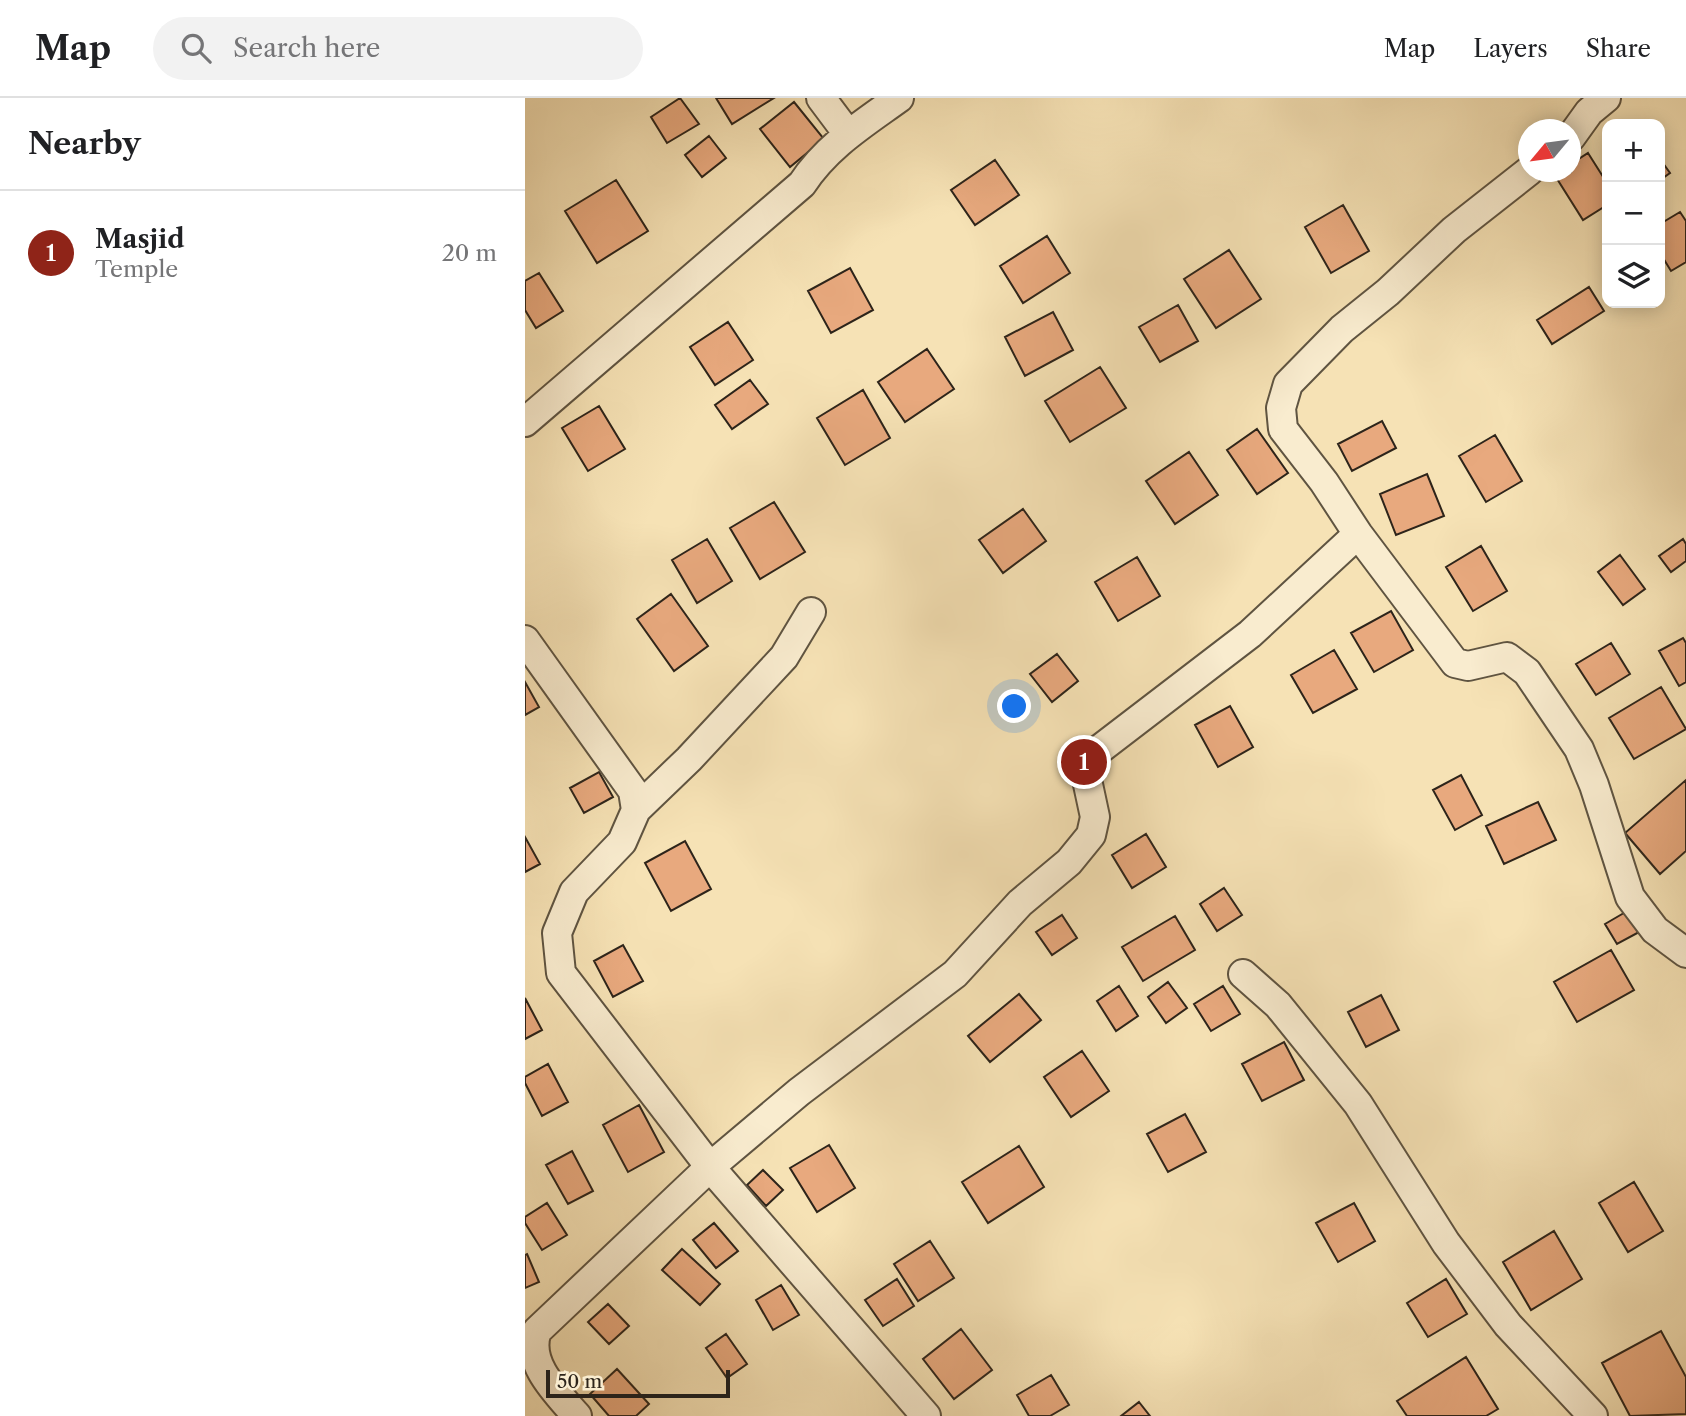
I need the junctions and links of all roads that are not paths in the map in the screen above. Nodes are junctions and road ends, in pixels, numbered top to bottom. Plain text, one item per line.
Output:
1 (821, 98) edge
2 (899, 98) edge
3 (1606, 98) edge
4 (1581, 123) edge
5 (848, 134) junction
6 (1518, 179) edge
7 (525, 422) edge
8 (1358, 534) junction
9 (810, 612) dead end
10 (525, 640) edge
11 (636, 810) junction
12 (1686, 953) edge
13 (1243, 974) dead end
14 (710, 1167) junction
15 (530, 1354) edge
16 (577, 1416) edge
17 (926, 1416) edge
18 (1593, 1416) edge

1 - 5 street
2 - 5 street
3 - 4 street
5 - 7 street
6 - 8 street
8 - 12 street
8 - 14 street
9 - 11 street
10 - 11 street
11 - 14 street
13 - 18 street
14 - 15 street
14 - 17 street
15 - 16 street

